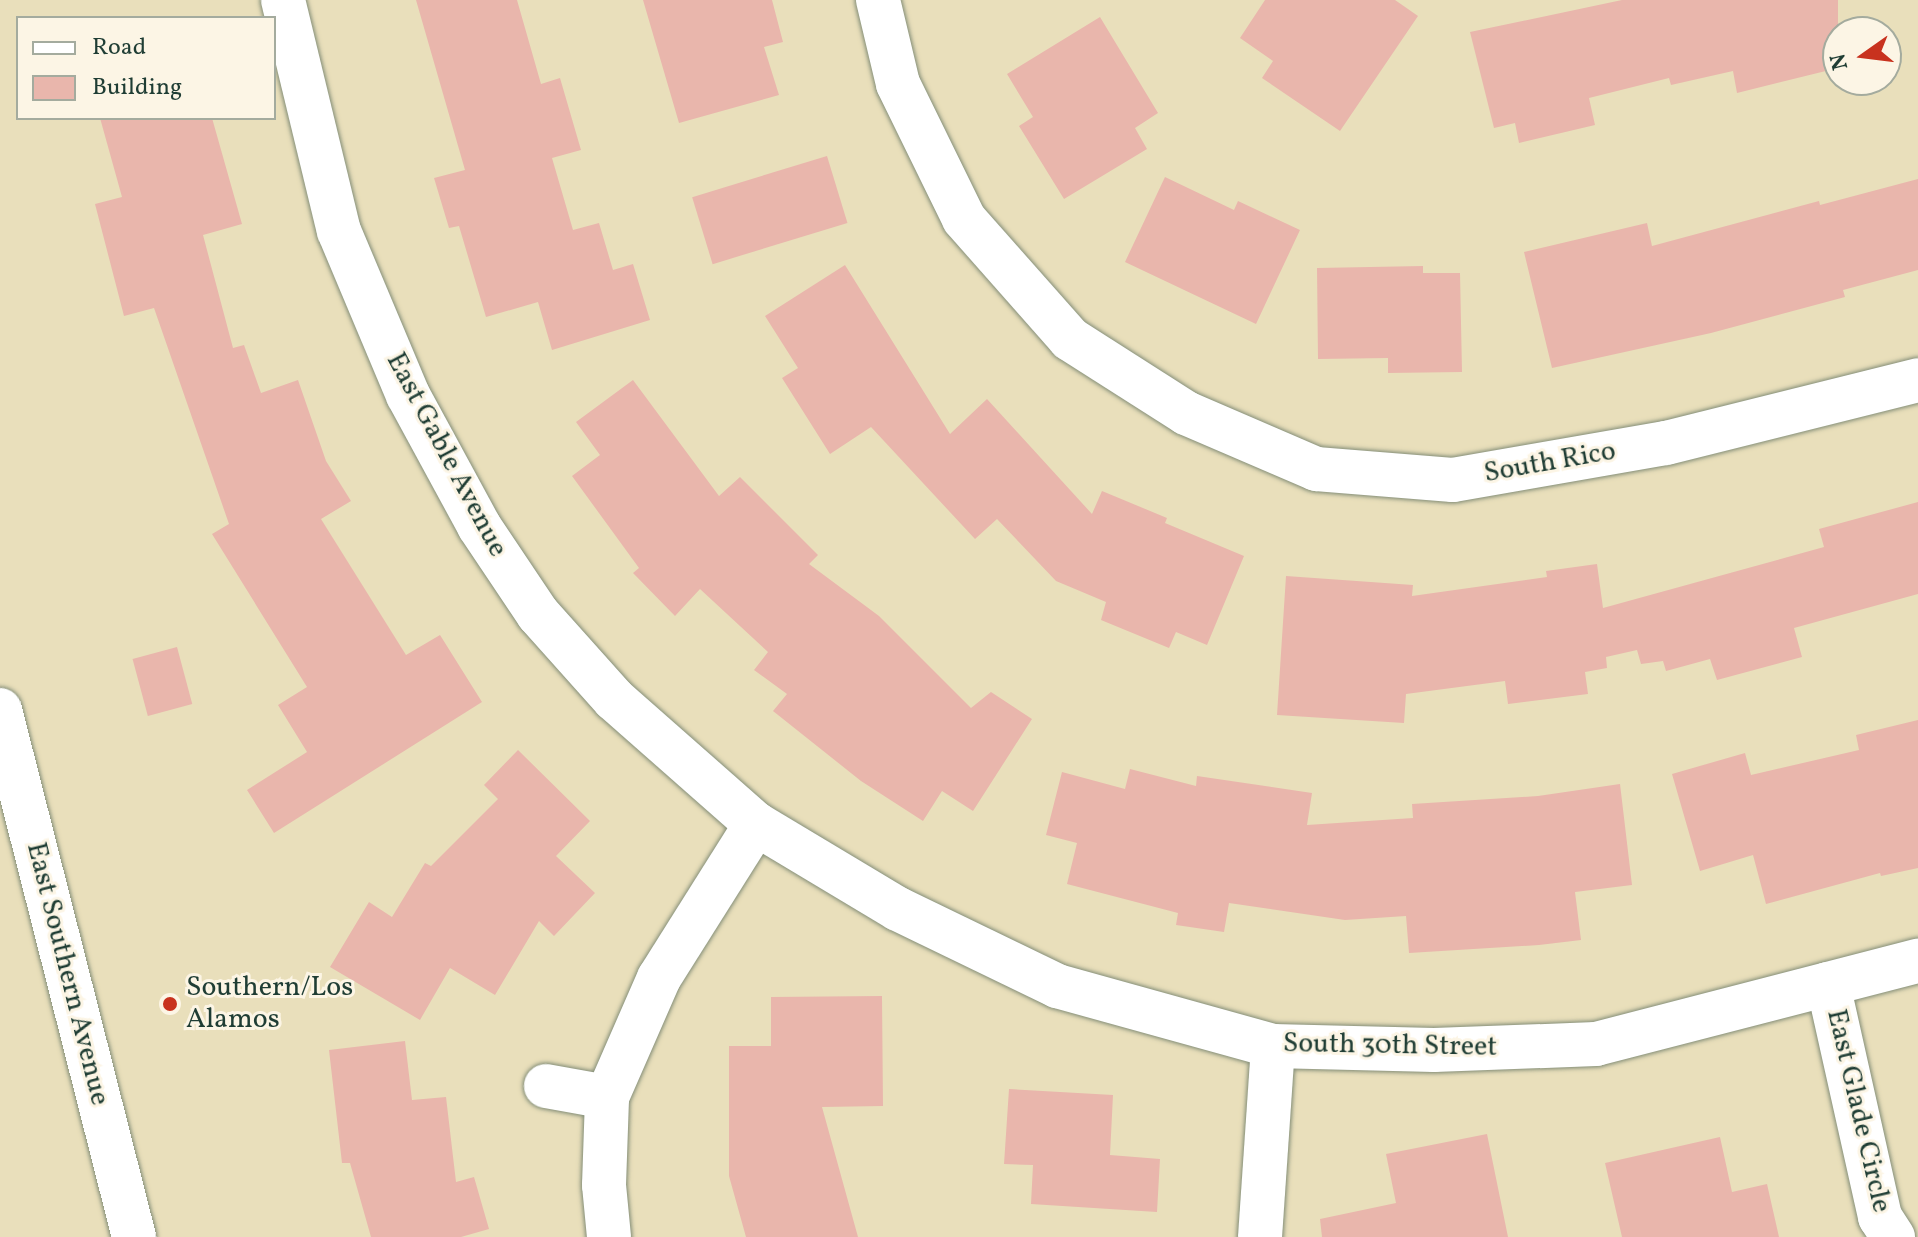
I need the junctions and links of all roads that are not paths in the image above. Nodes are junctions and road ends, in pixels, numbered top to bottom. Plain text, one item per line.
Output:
1 (283, 0) edge
2 (878, 0) edge
3 (1918, 380) edge
4 (0, 710) edge
5 (756, 824) junction
6 (1918, 961) edge
7 (1828, 984) junction
8 (1273, 1046) junction
9 (546, 1086) dead end
10 (607, 1097) junction
11 (134, 1237) edge
12 (609, 1237) edge
13 (1260, 1237) edge
14 (1893, 1237) edge

1 - 5 street, East Gable Avenue
2 - 3 street, South Rico
4 - 11 street, East Southern Avenue
5 - 8 street, South 30th Street
5 - 10 street
6 - 7 street, South 30th Street
7 - 8 street, South 30th Street
7 - 14 street, East Glade Circle
8 - 13 street
9 - 10 street
10 - 12 street

